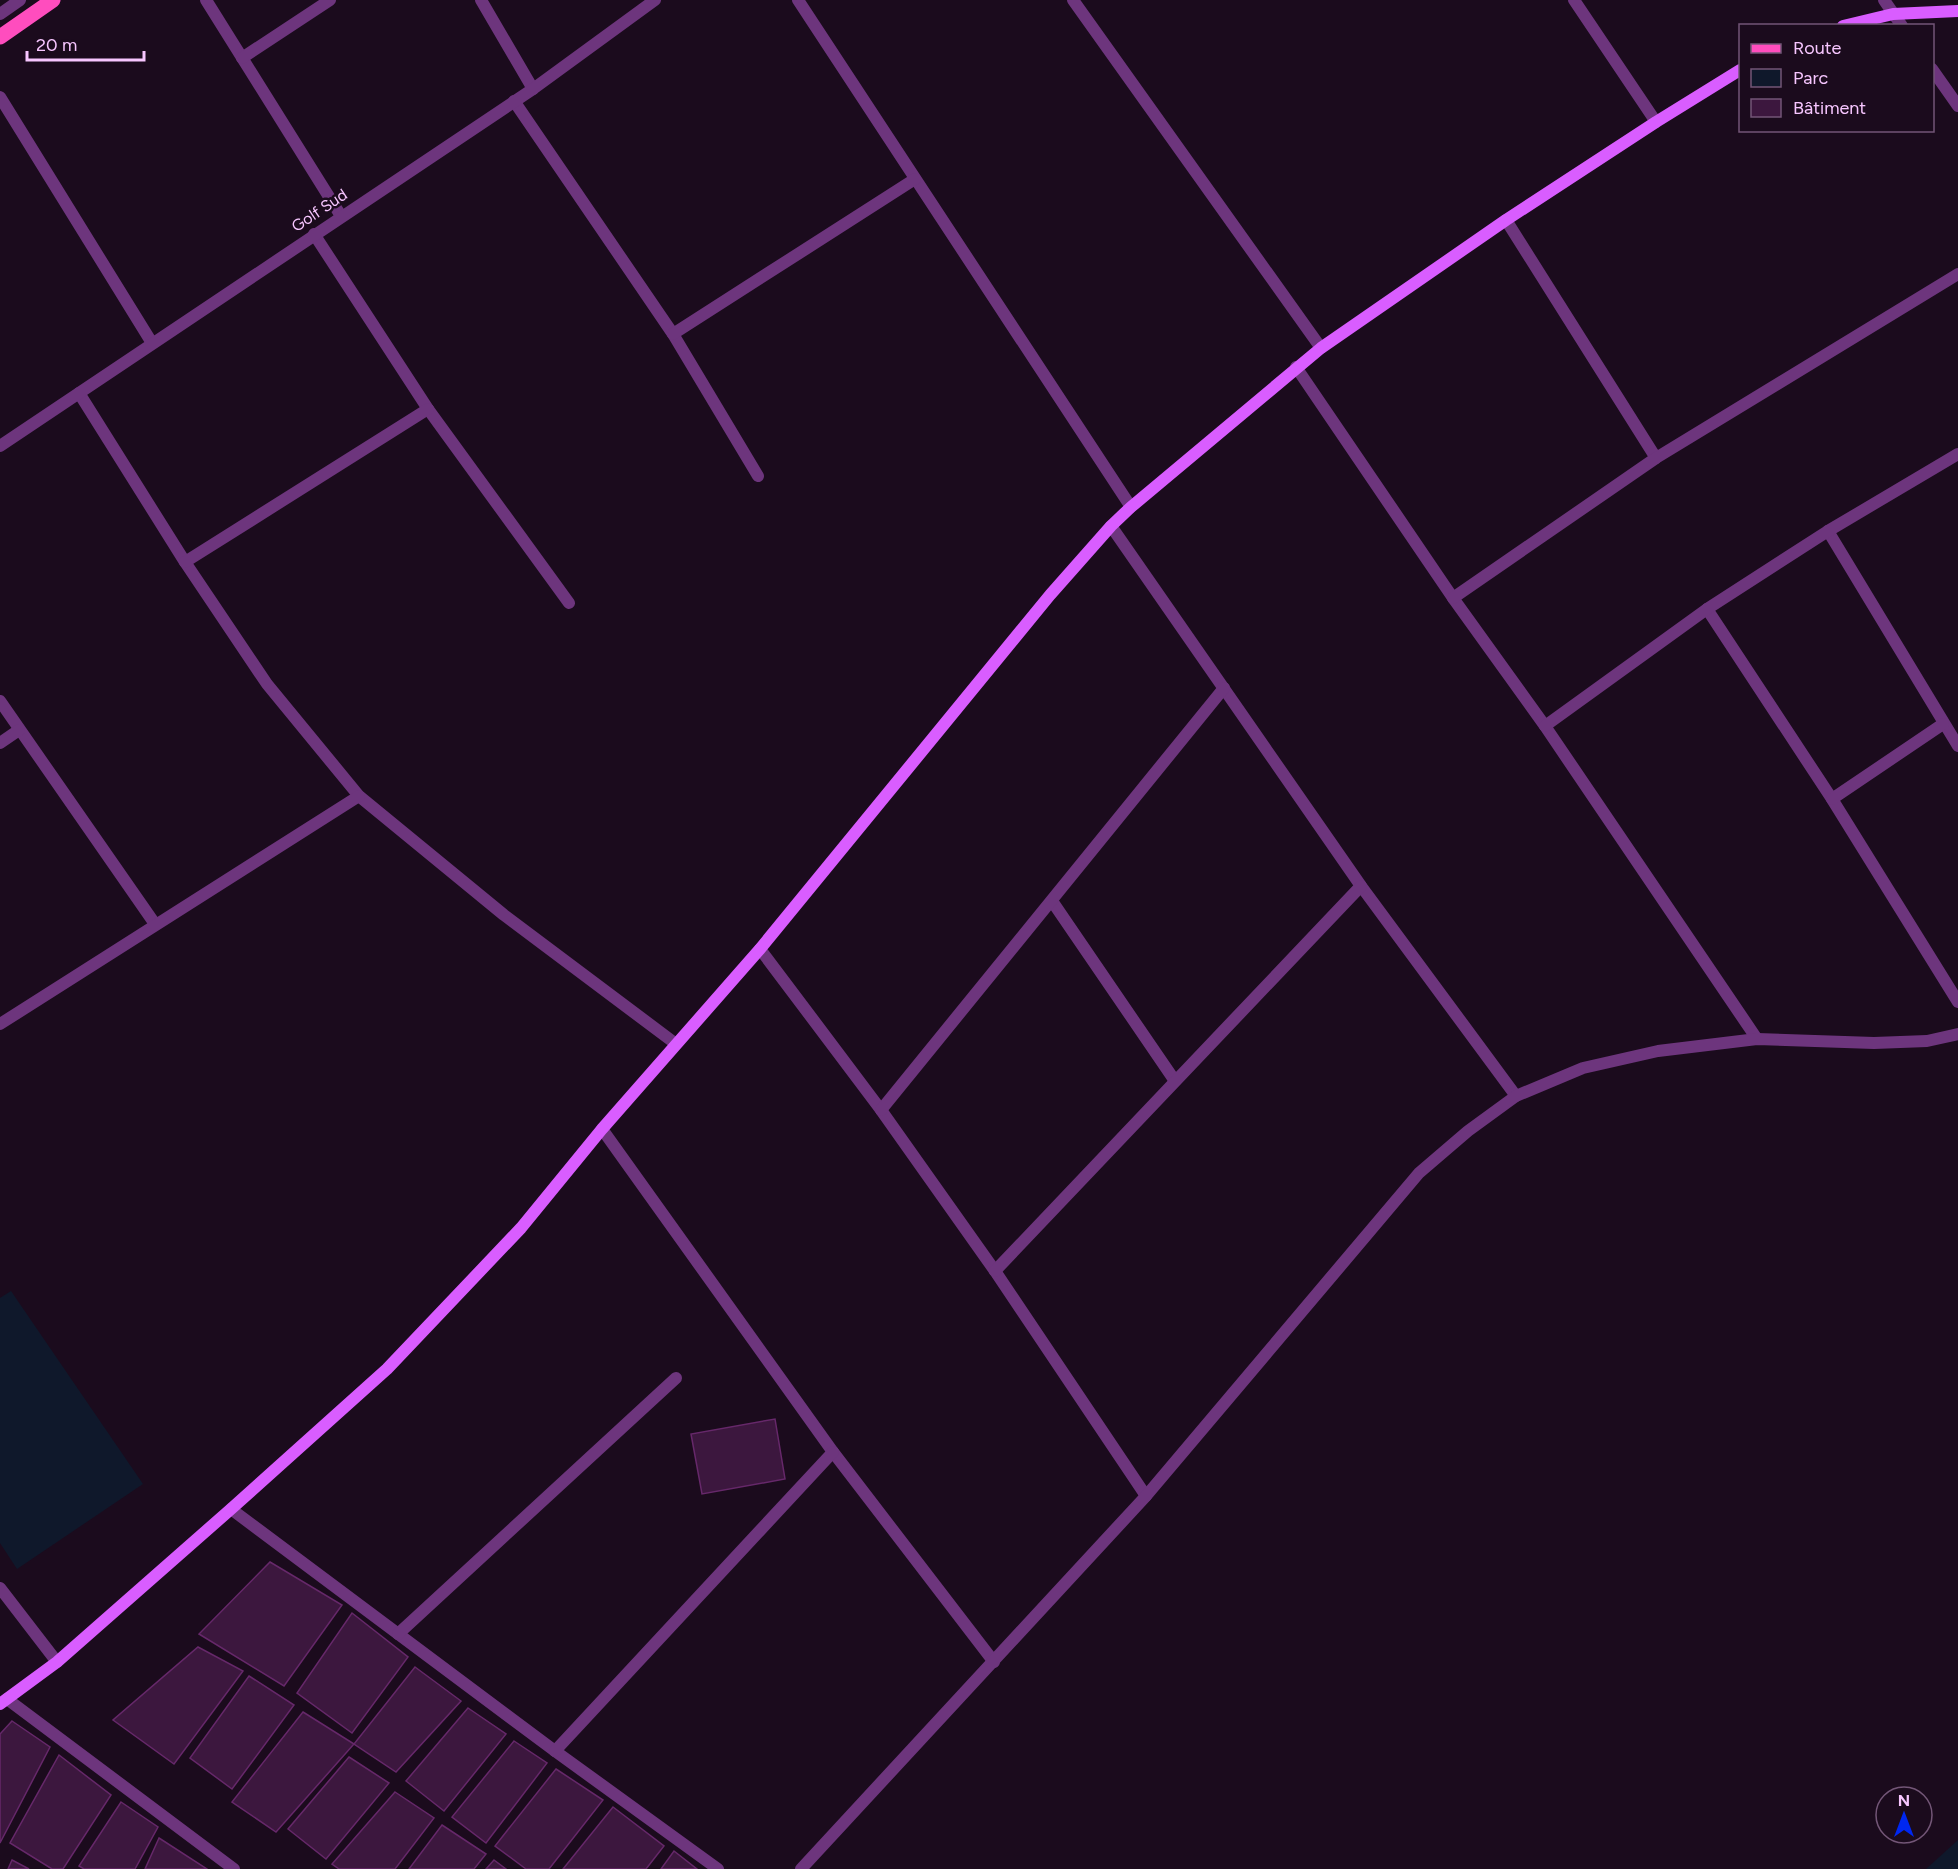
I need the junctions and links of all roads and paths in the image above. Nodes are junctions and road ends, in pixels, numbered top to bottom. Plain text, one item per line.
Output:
1 (20, 0) edge
2 (53, 0) edge
3 (206, 0) edge
4 (330, 0) edge
5 (481, 0) edge
6 (655, 0) edge
7 (798, 0) edge
8 (1073, 0) edge
9 (1574, 0) edge
10 (1884, 0) edge
11 (1958, 11) edge
12 (0, 14) edge
13 (1893, 14) junction
14 (1851, 24) edge
15 (1900, 24) edge
16 (0, 37) edge
17 (242, 58) junction
18 (1739, 71) edge
19 (1934, 72) edge
20 (533, 89) junction
21 (0, 97) edge
22 (514, 101) junction
23 (1958, 106) edge
24 (1656, 122) junction
25 (915, 179) junction
26 (341, 216) junction
27 (1506, 220) junction
28 (314, 234) junction
29 (1958, 274) edge
30 (673, 334) junction
31 (152, 344) junction
32 (1322, 348) junction
33 (1296, 367) junction
34 (79, 393) junction
35 (428, 409) junction
36 (0, 446) edge
37 (1958, 454) edge
38 (1656, 458) junction
39 (758, 476) dead end
40 (1131, 507) junction
41 (1112, 526) junction
42 (1828, 531) junction
43 (185, 562) junction
44 (1453, 598) junction
45 (568, 603) dead end
46 (1707, 609) junction
47 (1224, 688) junction
48 (0, 701) edge
49 (1943, 724) junction
50 (1545, 726) junction
51 (19, 730) junction
52 (0, 743) edge
53 (1958, 746) edge
54 (359, 796) junction
55 (1832, 799) junction
56 (1360, 886) junction
57 (1052, 901) junction
58 (155, 924) junction
59 (760, 949) junction
60 (1958, 1002) edge
61 (0, 1024) edge
62 (1958, 1034) edge
63 (1757, 1039) junction
64 (676, 1044) junction
65 (1175, 1081) junction
66 (1516, 1096) junction
67 (881, 1110) junction
68 (602, 1130) junction
69 (995, 1271) junction
70 (676, 1378) dead end
71 (833, 1452) junction
72 (1146, 1496) junction
73 (231, 1509) junction
74 (0, 1588) edge
75 (398, 1634) junction
76 (57, 1662) junction
77 (994, 1662) junction
78 (4, 1702) edge
79 (555, 1751) junction
80 (234, 1869) edge
81 (718, 1869) edge
82 (801, 1869) edge

1 - 12 street
2 - 16 main road
3 - 17 street
4 - 17 street
5 - 20 street
6 - 20 street, Golf Sud
7 - 25 street
8 - 32 street
9 - 24 street
10 - 13 street
11 - 13 street
13 - 14 street
13 - 15 street
17 - 26 street
18 - 24 street
19 - 23 street
20 - 22 street, Golf Sud
21 - 31 street
22 - 26 street, Golf Sud
22 - 30 street
24 - 27 street
25 - 30 street
25 - 40 street
26 - 28 street, Golf Sud
27 - 32 street
27 - 38 street
28 - 31 street, Golf Sud
28 - 35 street
29 - 38 street
30 - 39 street
31 - 34 street, Golf Sud
32 - 33 street
33 - 40 street
33 - 44 street
34 - 36 street, Golf Sud
34 - 43 street
35 - 43 street
35 - 45 street
37 - 42 street
38 - 44 street
40 - 41 street
41 - 47 street
41 - 59 street
42 - 46 street
42 - 49 street
43 - 54 street
44 - 50 street
46 - 50 street
46 - 55 street
47 - 56 street
47 - 57 street
48 - 51 street
49 - 53 street
49 - 55 street
50 - 63 street
51 - 52 street
51 - 58 street
54 - 58 street
54 - 64 street
55 - 60 street
56 - 65 street
56 - 66 street
57 - 65 street
57 - 67 street
58 - 61 street
59 - 64 street
59 - 67 street
62 - 63 street
63 - 66 street
64 - 68 street
65 - 69 street
66 - 72 street
67 - 69 street
68 - 71 street
68 - 73 street
69 - 72 street
70 - 75 street
71 - 77 street
71 - 79 street
72 - 77 street
73 - 75 street
73 - 76 street
74 - 76 street
75 - 79 street
76 - 78 street
77 - 82 street
78 - 80 street
79 - 81 street

